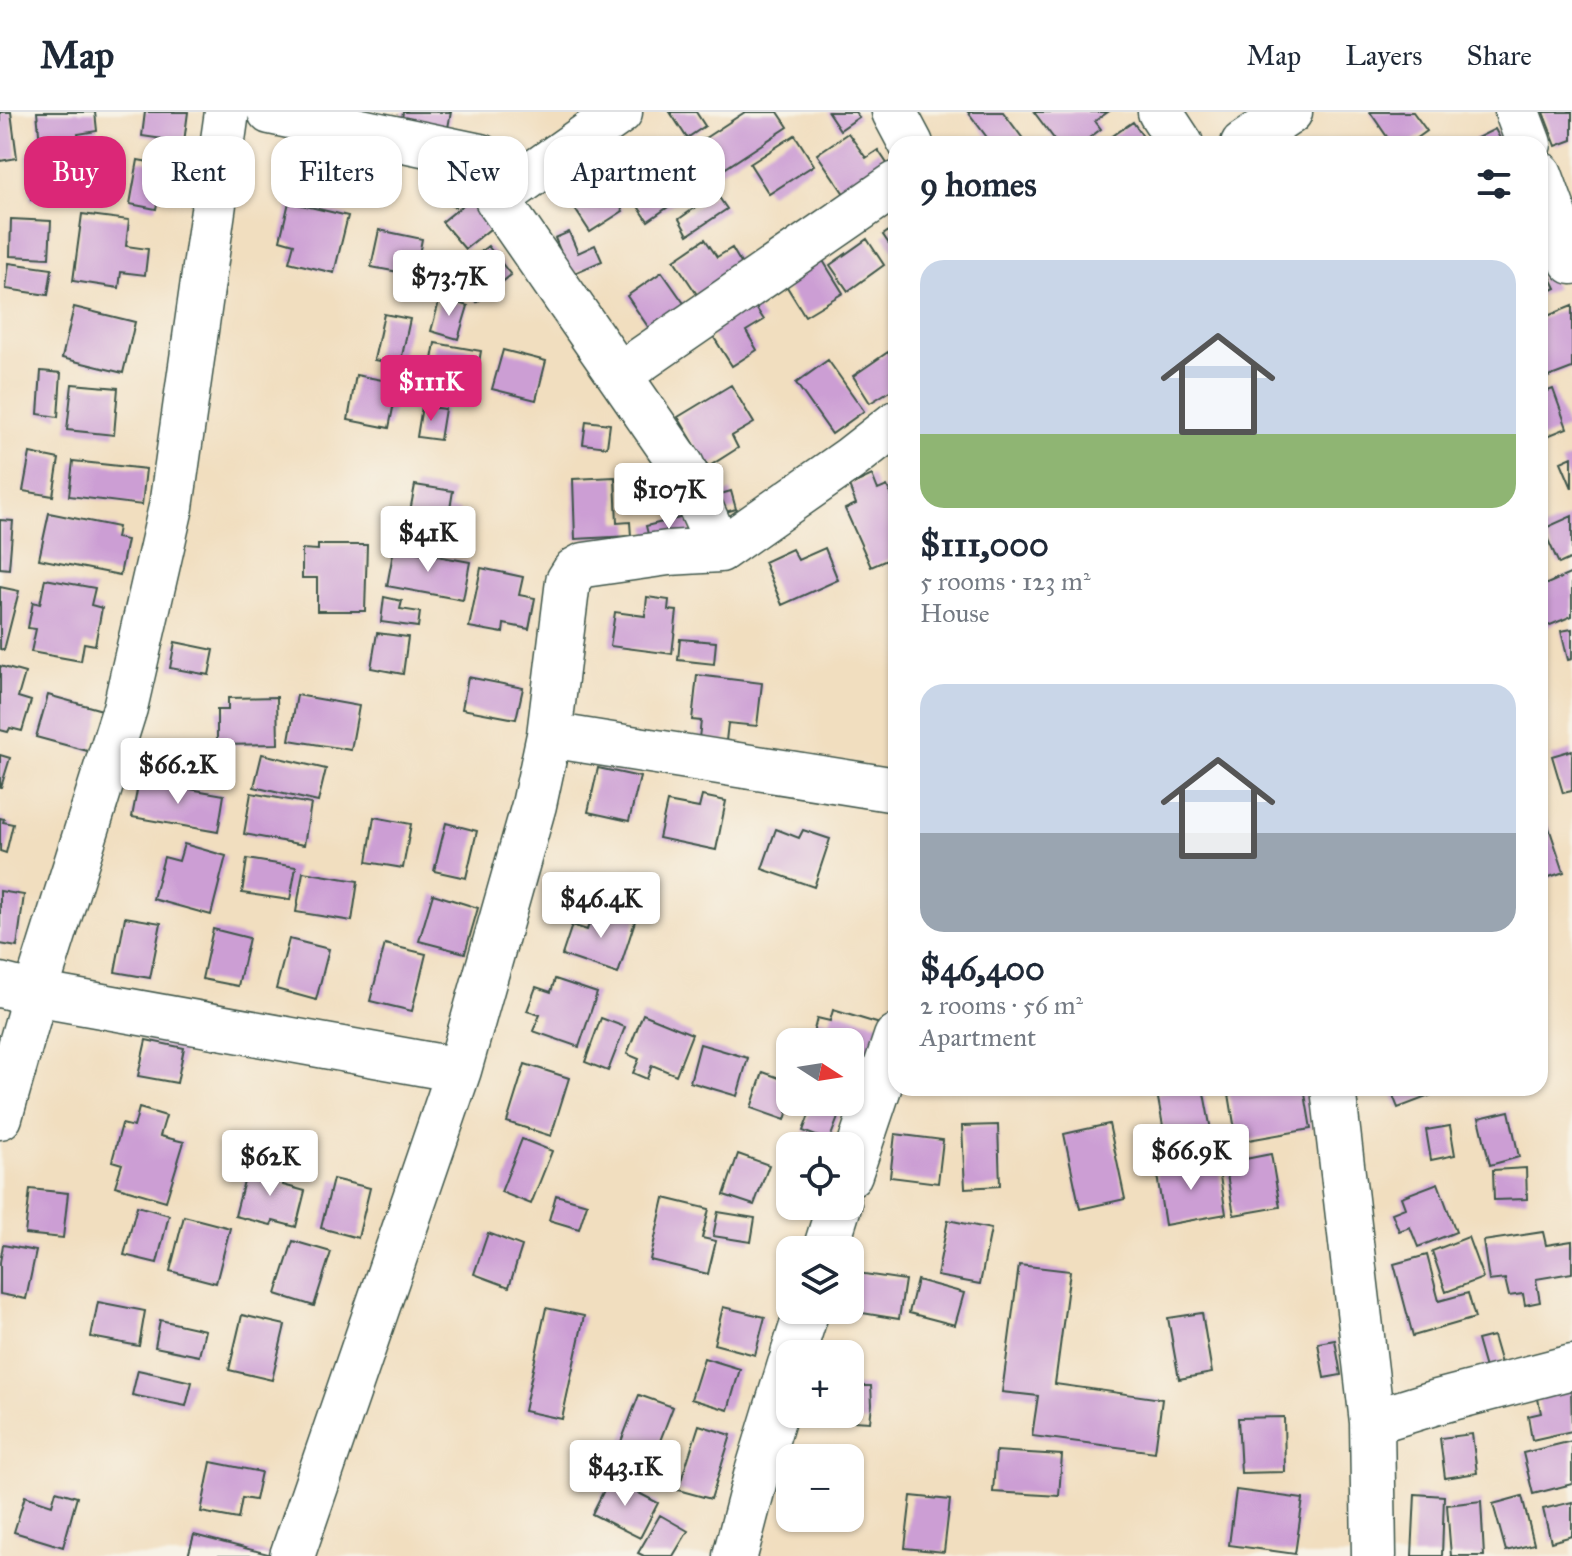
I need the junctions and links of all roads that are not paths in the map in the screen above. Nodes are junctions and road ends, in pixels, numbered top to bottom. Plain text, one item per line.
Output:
1 (227, 112) edge
2 (270, 112) edge
3 (620, 112) edge
4 (894, 112) edge
5 (1160, 112) edge
6 (1290, 112) edge
7 (1517, 112) edge
8 (907, 136) edge
9 (1176, 136) edge
10 (1255, 136) edge
11 (1526, 136) edge
12 (418, 143) edge
13 (528, 177) edge
14 (888, 190) edge
15 (1548, 196) edge
16 (503, 208) edge
17 (1572, 262) edge
18 (619, 375) junction
19 (888, 429) edge
20 (720, 550) junction
21 (549, 735) junction
22 (888, 789) edge
23 (18, 989) edge
24 (888, 1061) edge
25 (459, 1070) junction
26 (1334, 1096) edge
27 (0, 1117) edge
28 (864, 1132) edge
29 (1572, 1367) edge
30 (776, 1410) edge
31 (1372, 1422) junction
32 (292, 1556) edge
33 (735, 1556) edge
34 (1374, 1556) edge

1 - 23 street
2 - 12 street
3 - 13 street
4 - 8 street
5 - 9 street
6 - 10 street
7 - 11 street
14 - 18 street
15 - 17 street
16 - 18 street
18 - 20 street
19 - 20 street
20 - 21 street
21 - 22 street
21 - 25 street
23 - 25 street
23 - 27 street
24 - 28 street
25 - 32 street
26 - 31 street
29 - 31 street
30 - 33 street
31 - 34 street

